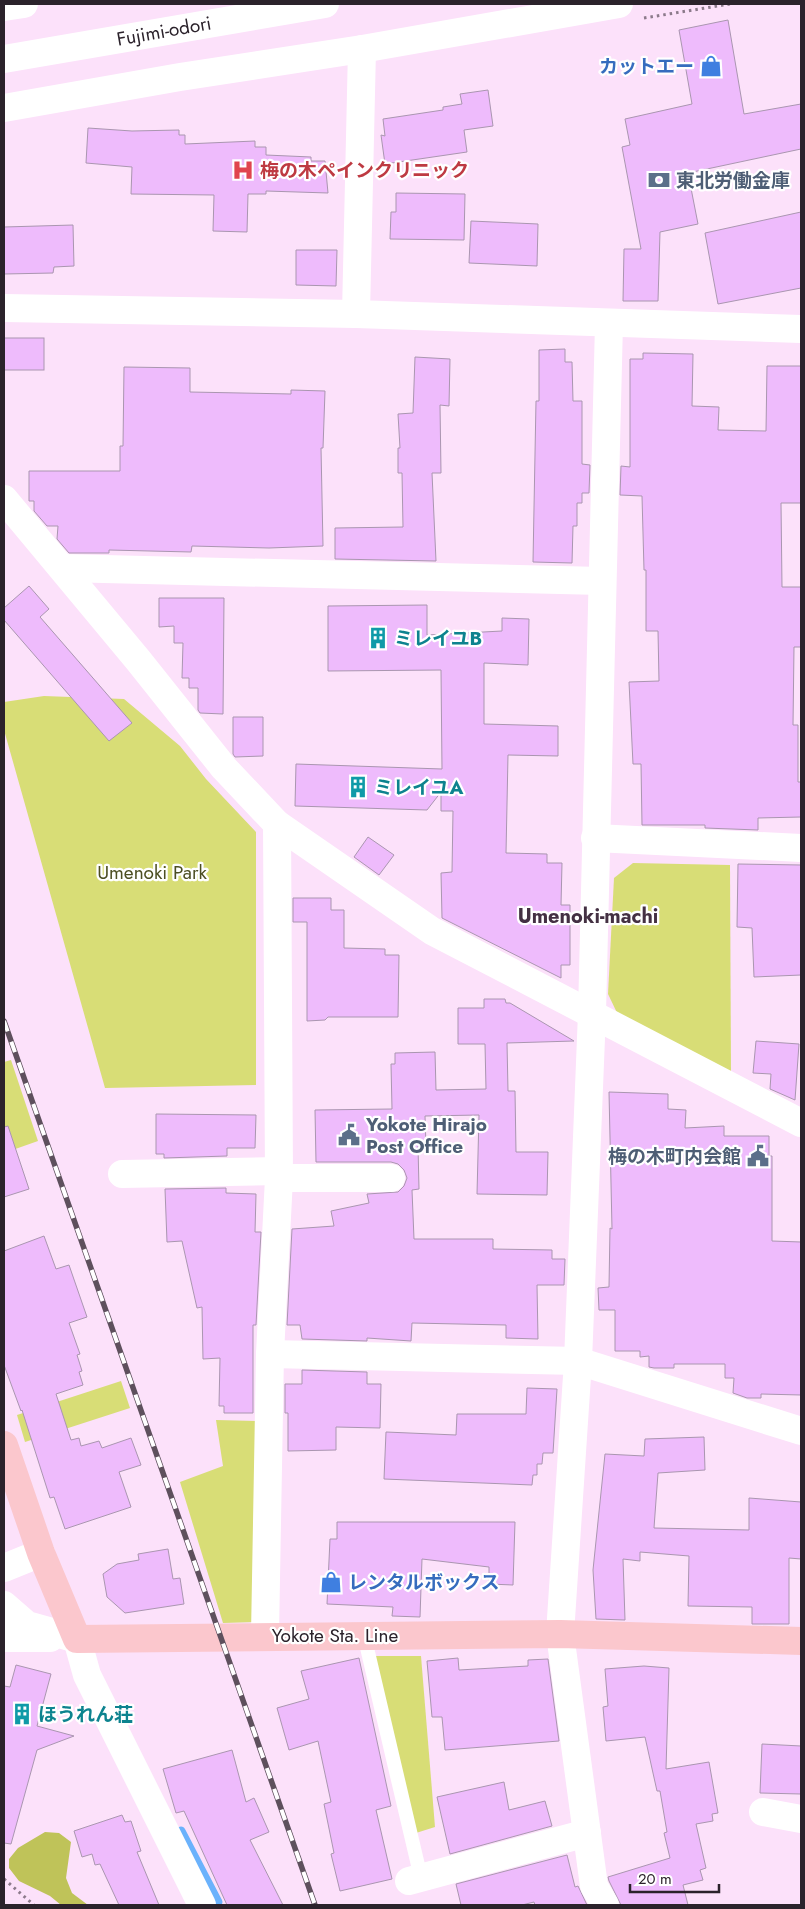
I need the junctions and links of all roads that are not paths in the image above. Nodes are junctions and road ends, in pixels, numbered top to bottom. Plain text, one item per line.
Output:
1 (24, 4) edge
2 (325, 4) edge
3 (619, 4) edge
4 (4, 7) edge
5 (362, 50) junction
6 (4, 59) edge
7 (4, 108) edge
8 (4, 308) edge
9 (356, 314) junction
10 (609, 323) junction
11 (801, 329) edge
12 (4, 499) edge
13 (63, 568) junction
14 (602, 581) junction
15 (277, 824) junction
16 (595, 838) junction
17 (801, 848) edge
18 (592, 1013) junction
19 (801, 1123) edge
20 (122, 1174) dead end
21 (279, 1174) junction
22 (391, 1178) dead end
23 (270, 1354) junction
24 (578, 1360) junction
25 (801, 1431) edge
26 (4, 1445) edge
27 (41, 1553) junction
28 (4, 1568) edge
29 (4, 1605) edge
30 (560, 1634) junction
31 (265, 1635) junction
32 (364, 1635) junction
33 (4, 1638) edge
34 (77, 1638) junction
35 (801, 1641) edge
36 (763, 1812) dead end
37 (801, 1819) edge
38 (587, 1833) junction
39 (415, 1880) joint
40 (202, 1905) edge
41 (605, 1905) edge

1 - 4 street
2 - 6 street, Fujimi-odori
3 - 5 street
5 - 7 street
5 - 9 street
8 - 9 street
9 - 10 street
10 - 11 street
10 - 14 street
12 - 13 street
13 - 14 street
13 - 15 street
14 - 16 street
15 - 18 street
15 - 21 street
16 - 17 street
16 - 18 street
18 - 19 street
18 - 24 street
20 - 21 street
21 - 22 street
21 - 23 street
23 - 24 street
23 - 31 street
24 - 25 street
24 - 30 street
26 - 27 main road
27 - 28 street
27 - 34 main road
29 - 34 street
30 - 32 main road, Yokote Sta. Line
30 - 35 main road, Yokote Sta. Line
30 - 38 street
31 - 32 main road, Yokote Sta. Line
31 - 34 main road, Yokote Sta. Line
32 - 39 lane
33 - 34 street
34 - 40 street
36 - 37 street
38 - 39 street
38 - 41 street

